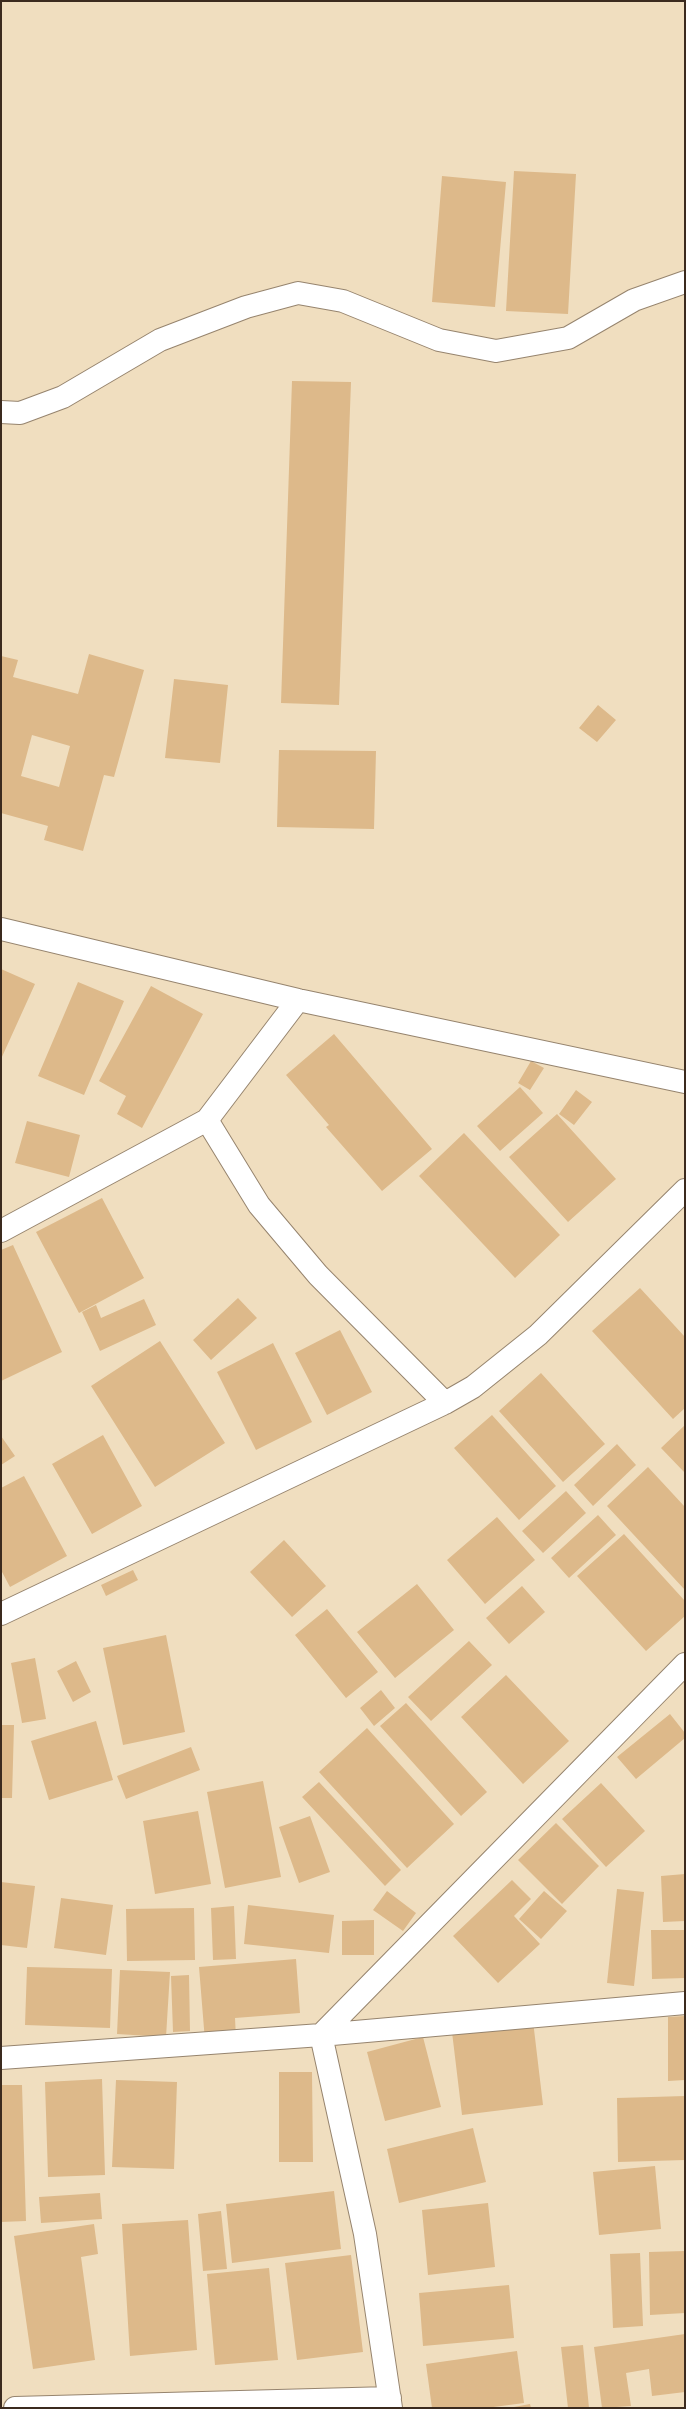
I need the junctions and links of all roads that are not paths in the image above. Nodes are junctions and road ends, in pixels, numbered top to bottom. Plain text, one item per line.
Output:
1 (685, 282) edge
2 (1, 412) edge
3 (1, 929) edge
4 (298, 1000) junction
5 (685, 1082) edge
6 (207, 1120) junction
7 (685, 1190) edge
8 (1, 1231) edge
9 (445, 1403) junction
10 (1, 1614) edge
11 (685, 1664) edge
12 (685, 2003) edge
13 (321, 2035) junction
14 (1, 2058) edge
15 (391, 2403) edge
16 (15, 2408) edge

1 - 2 street
3 - 4 street
4 - 5 street
4 - 6 street
6 - 8 street
6 - 9 street
7 - 9 street
9 - 10 street
11 - 13 street
12 - 13 street
13 - 14 street
13 - 15 street
15 - 16 street

